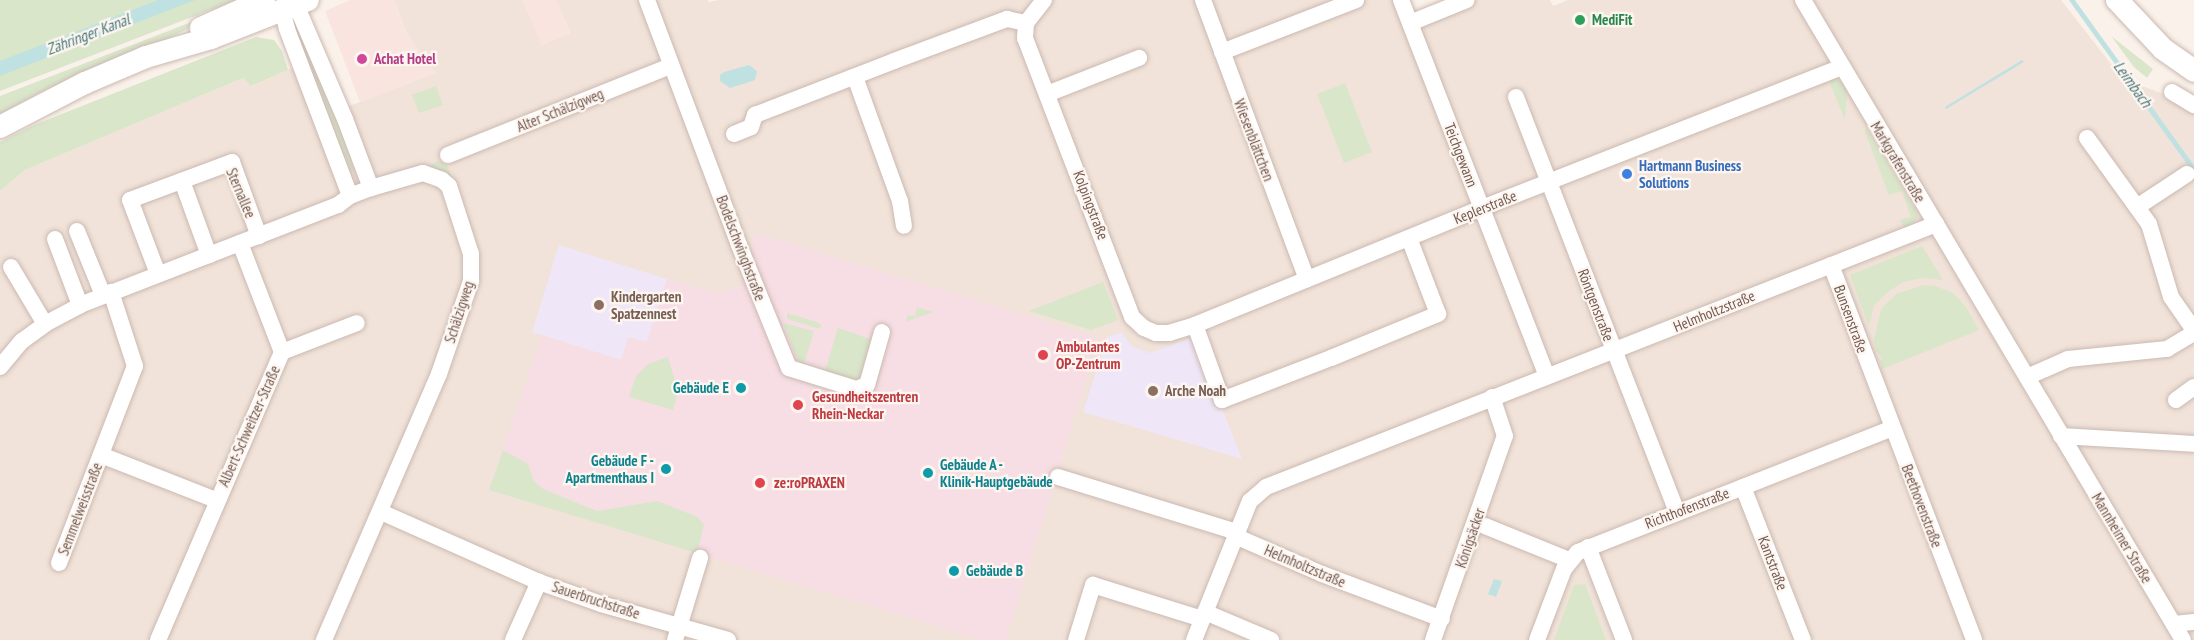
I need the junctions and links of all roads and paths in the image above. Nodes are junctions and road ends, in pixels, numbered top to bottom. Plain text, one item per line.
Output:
1 (264, 0) edge
2 (647, 0) edge
3 (1044, 0) edge
4 (1203, 0) edge
5 (1356, 0) edge
6 (1401, 0) edge
7 (1467, 0) edge
8 (1803, 0) edge
9 (2117, 0) edge
10 (295, 3) edge
11 (1026, 23) junction
12 (1410, 23) junction
13 (1222, 52) junction
14 (146, 57) junction
15 (1139, 58) dead end
16 (671, 66) junction
17 (1841, 67) junction
18 (2194, 71) edge
19 (855, 77) junction
20 (2172, 92) dead end
21 (1047, 94) junction
22 (1516, 97) dead end
23 (2194, 105) edge
24 (0, 127) edge
25 (734, 134) dead end
26 (2087, 138) dead end
27 (448, 155) dead end
28 (2187, 174) dead end
29 (182, 181) junction
30 (1548, 182) junction
31 (371, 188) junction
32 (350, 196) junction
33 (2137, 207) junction
34 (1482, 208) junction
35 (1936, 224) junction
36 (904, 226) dead end
37 (77, 231) dead end
38 (259, 236) junction
39 (1409, 238) junction
40 (55, 240) dead end
41 (240, 243) junction
42 (209, 255) junction
43 (1831, 265) junction
44 (11, 267) dead end
45 (158, 274) junction
46 (1307, 279) junction
47 (107, 294) junction
48 (80, 305) junction
49 (1132, 317) joint
50 (357, 323) dead end
51 (45, 324) junction
52 (1995, 324) joint
53 (1195, 325) junction
54 (2194, 331) edge
55 (882, 332) dead end
56 (1614, 350) junction
57 (282, 352) junction
58 (0, 367) edge
59 (1871, 372) joint
60 (1547, 376) junction
61 (2027, 377) junction
62 (2194, 387) edge
63 (1492, 397) junction
64 (2176, 400) dead end
65 (1892, 428) junction
66 (2061, 436) junction
67 (2194, 444) edge
68 (101, 455) junction
69 (149, 476) joint
70 (1058, 477) dead end
71 (1743, 486) junction
72 (216, 500) junction
73 (381, 512) junction
74 (1677, 512) junction
75 (1485, 526) dead end
76 (1236, 534) junction
77 (1588, 547) junction
78 (700, 558) dead end
79 (1569, 560) junction
80 (59, 563) dead end
81 (539, 582) junction
82 (1203, 616) junction
83 (1442, 619) junction
84 (2194, 622) edge
85 (2174, 624) junction
86 (678, 633) edge
87 (158, 640) edge
88 (324, 640) edge
89 (513, 640) edge
90 (728, 640) edge
91 (1076, 640) edge
92 (1194, 640) edge
93 (1271, 640) edge
94 (1433, 640) edge
95 (1537, 640) edge
96 (1624, 640) edge
97 (1803, 640) edge
98 (1974, 640) edge
99 (2183, 640) edge

1 - 14 main road
2 - 16 street, Bodelschwinghstraße
3 - 11 street
4 - 13 street, Wiesenblättchen
5 - 13 street
6 - 12 street, Teichgewann
7 - 12 street
8 - 17 street, Markgrafenstraße
9 - 18 main road
10 - 14 main road
10 - 31 street
10 - 32 street
11 - 19 street
11 - 21 street, Kolpingstraße
12 - 34 street, Teichgewann
13 - 46 street, Wiesenblättchen
14 - 24 main road
15 - 21 street
16 - 27 street, Alter Schälzigweg
16 - 55 street, Bodelschwinghstraße
17 - 30 street, Keplerstraße
17 - 35 street, Markgrafenstraße
19 - 25 street
19 - 36 street
20 - 23 street
21 - 49 street, Kolpingstraße
22 - 30 street, Röntgenstraße
26 - 33 street
28 - 33 street
29 - 38 street, Sternallee
29 - 42 street
29 - 45 street, Sternallee
30 - 34 street, Keplerstraße
30 - 56 street, Röntgenstraße
31 - 32 street, Schälzigweg
31 - 73 street, Schälzigweg
32 - 38 street, Sternallee
33 - 54 street
34 - 39 street, Keplerstraße
34 - 60 street, Teichgewann
35 - 43 street, Helmholtzstraße
35 - 52 street, Markgrafenstraße
37 - 47 street
38 - 41 street, Sternallee
39 - 46 street, Keplerstraße
39 - 53 street
40 - 48 street
41 - 42 street, Sternallee
41 - 57 street, Albert-Schweitzer-Straße
42 - 45 street, Sternallee
43 - 56 street, Helmholtzstraße
43 - 59 street, Bunsenstraße
44 - 51 street
45 - 47 street, Sternallee
46 - 53 street, Keplerstraße
47 - 48 street, Sternallee
47 - 68 street, Semmelweisstraße
48 - 51 street, Sternallee
49 - 53 street, Keplerstraße
50 - 57 street, Albert-Schweitzer-Straße
51 - 58 street, Sternallee
52 - 61 street, Mannheimer Straße
54 - 61 street
56 - 60 street, Helmholtzstraße
56 - 74 street, Röntgenstraße
57 - 72 street, Albert-Schweitzer-Straße
59 - 65 street, Beethovenstraße
60 - 63 street, Helmholtzstraße
61 - 66 street, Mannheimer Straße
62 - 64 street
63 - 76 street, Helmholtzstraße
63 - 83 street, Königsäcker
65 - 71 street, Richthofenstraße
65 - 98 street, Beethovenstraße
66 - 67 street
66 - 85 street, Mannheimer Straße
68 - 69 street, Semmelweisstraße
68 - 80 street, Semmelweisstraße
69 - 72 street, Albert-Schweitzer-Straße
70 - 76 street, Helmholtzstraße
71 - 74 street, Richthofenstraße
71 - 97 street, Kantstraße
72 - 87 street, Albert-Schweitzer-Straße
73 - 81 street
73 - 88 street, Schälzigweg
74 - 77 street, Richthofenstraße
75 - 79 street
76 - 82 street, Helmholtzstraße
76 - 83 street, Helmholtzstraße
77 - 79 street, Richthofenstraße
77 - 96 street
78 - 86 street
79 - 95 street
81 - 86 street, Sauerbruchstraße
81 - 89 street, Sauerbruchstraße
82 - 91 street
82 - 92 street, Helmholtzstraße
82 - 93 street
83 - 94 street, Königsäcker
84 - 85 street
85 - 99 street, Mannheimer Straße
86 - 90 street, Sauerbruchstraße

